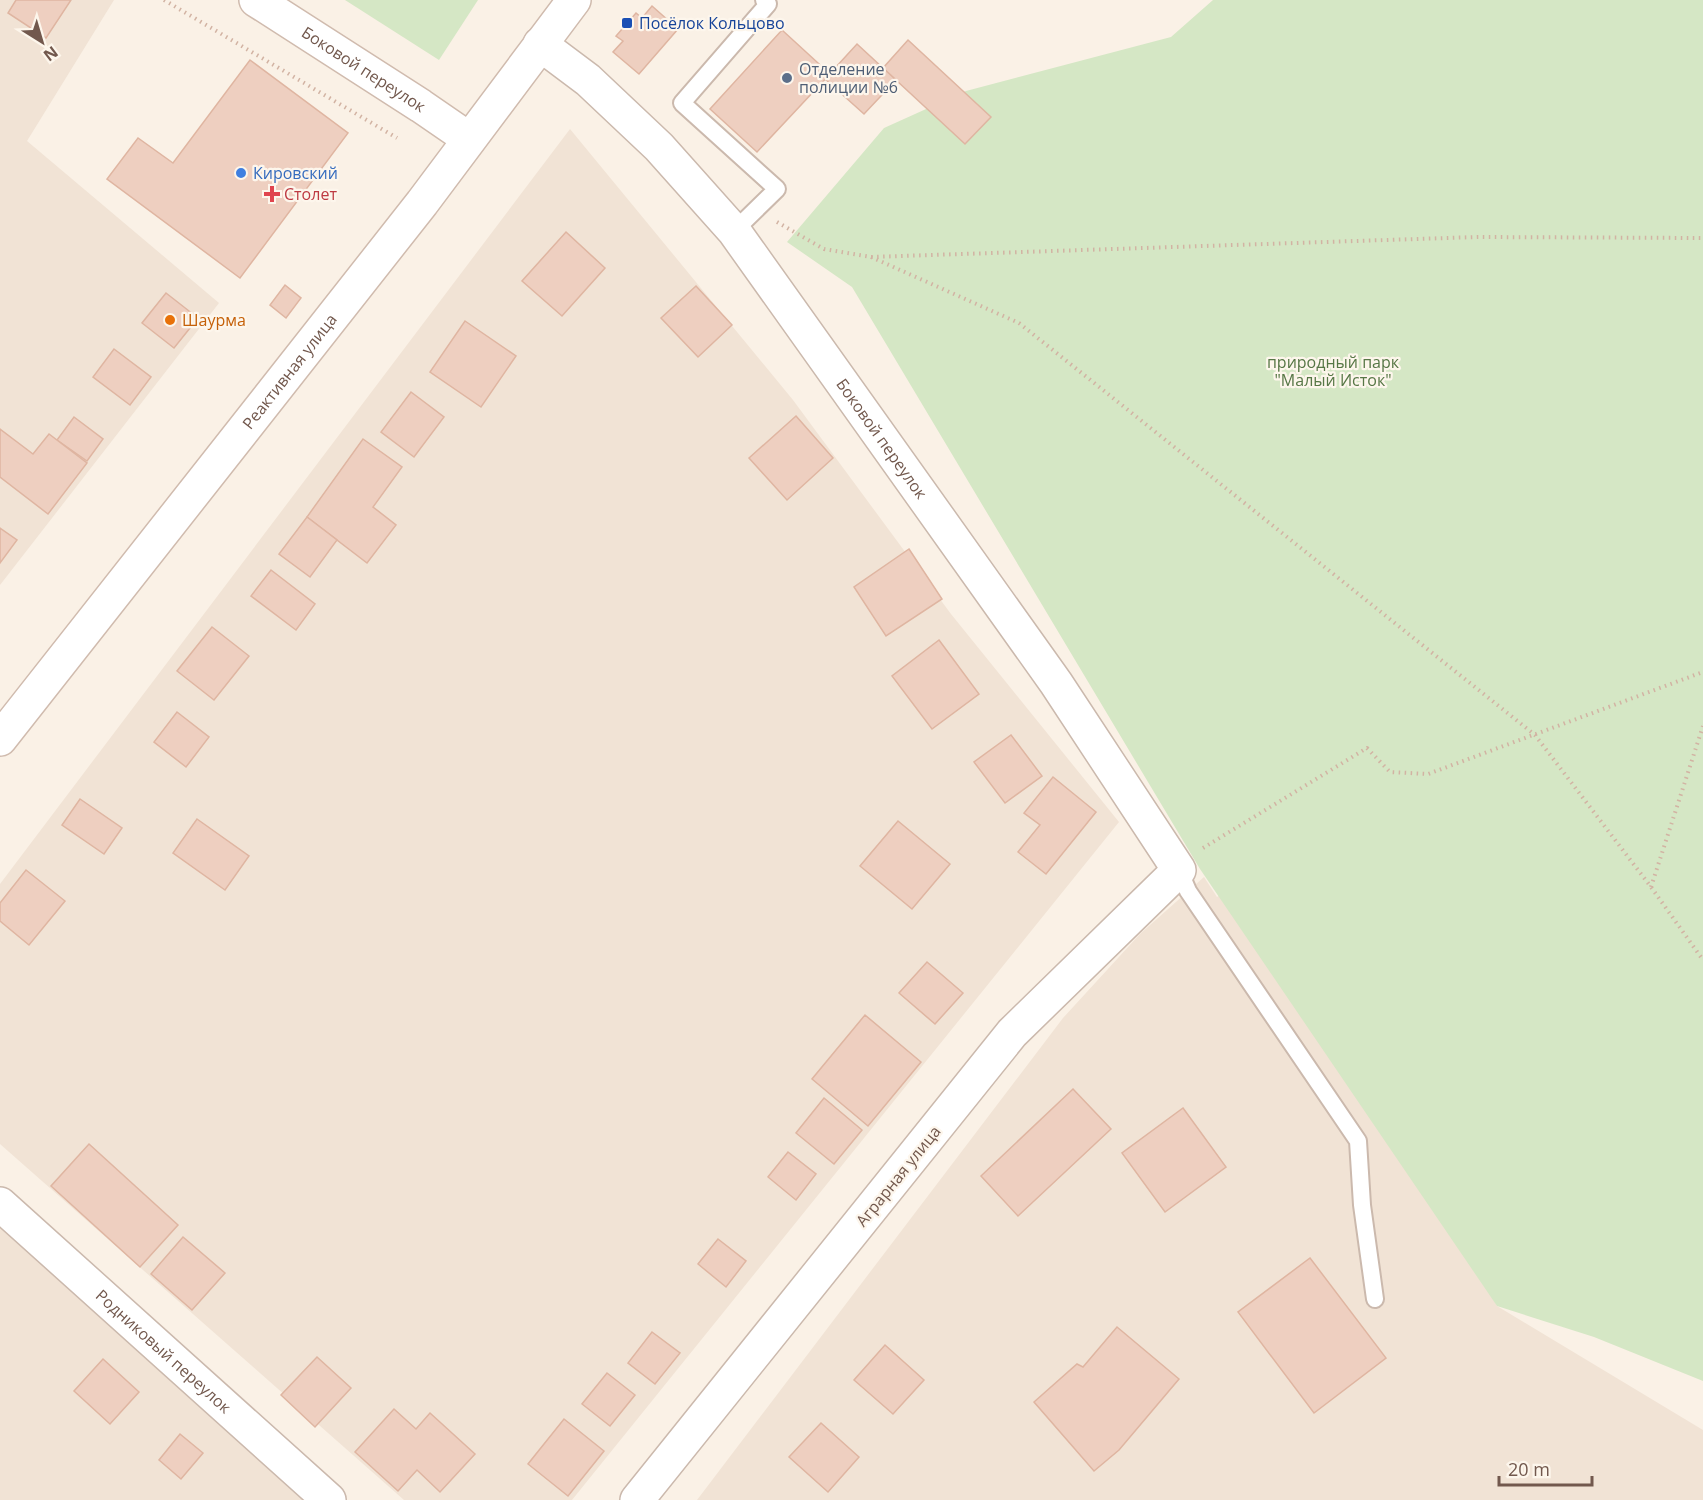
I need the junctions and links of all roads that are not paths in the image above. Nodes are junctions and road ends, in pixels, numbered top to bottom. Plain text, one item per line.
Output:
1 (256, 0) edge
2 (574, 0) edge
3 (764, 0) edge
4 (540, 44) junction
5 (469, 139) junction
6 (745, 220) junction
7 (0, 740) edge
8 (1179, 870) junction
9 (0, 1204) edge
10 (1375, 1299) dead end
11 (328, 1500) edge
12 (637, 1500) edge

1 - 5 street, Боковой переулок
2 - 4 street, Реактивная улица
3 - 6 lane
4 - 5 street, Реактивная улица
4 - 6 street, Боковой переулок
5 - 7 street, Реактивная улица
6 - 8 street, Боковой переулок
8 - 10 lane
8 - 12 street, Аграрная улица
9 - 11 street, Родниковый переулок

